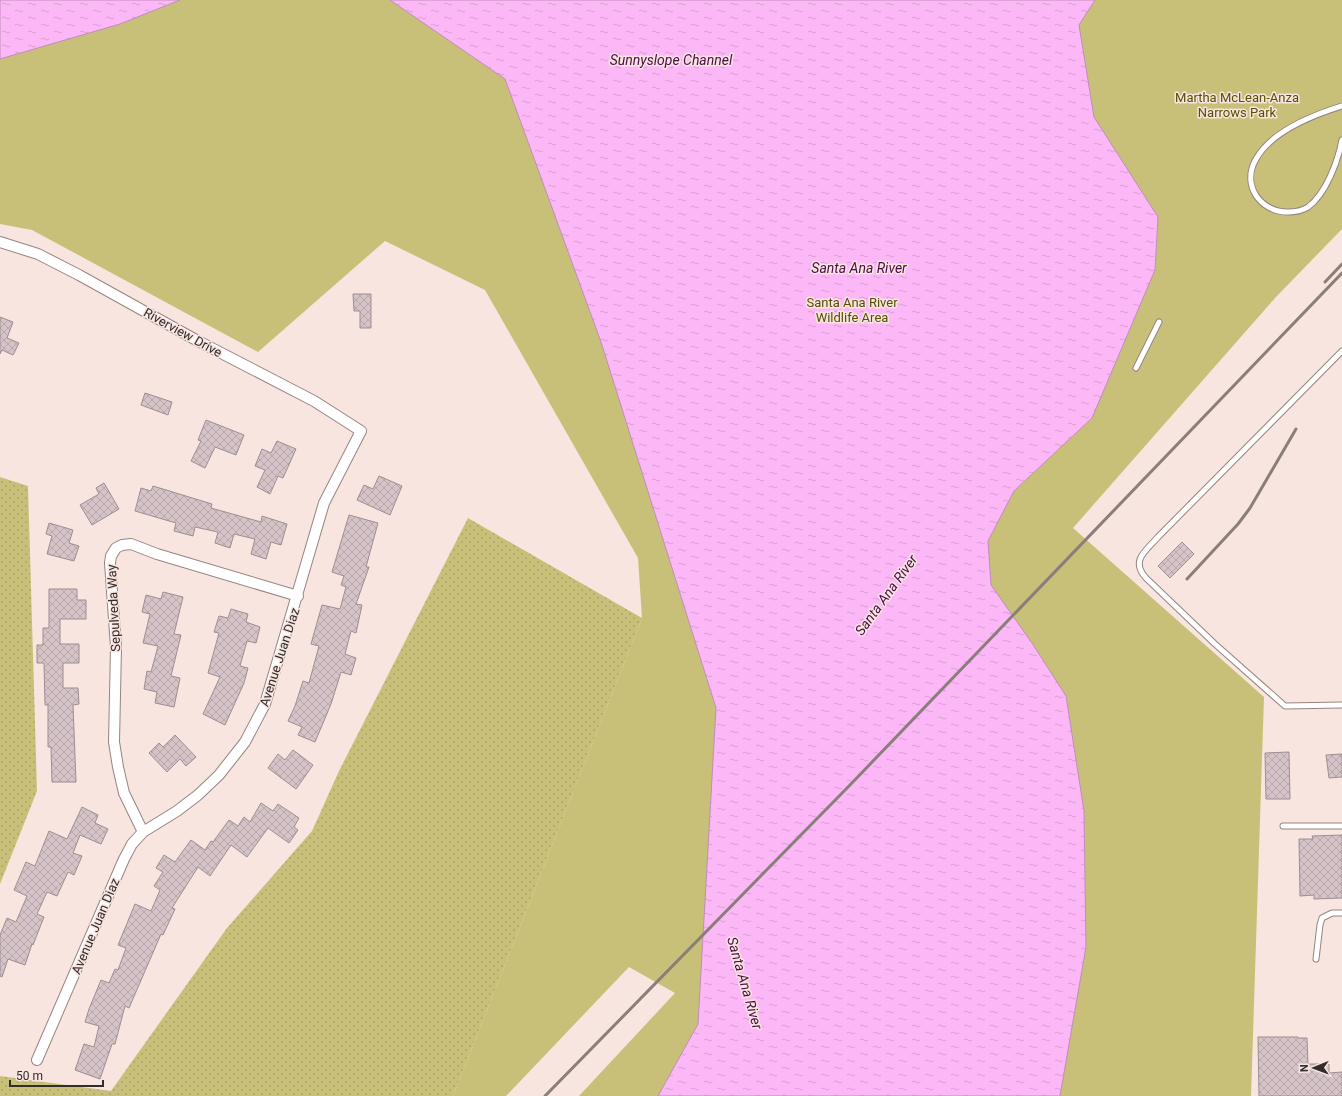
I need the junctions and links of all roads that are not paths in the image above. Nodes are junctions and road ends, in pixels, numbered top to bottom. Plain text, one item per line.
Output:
1 (1342, 106) edge
2 (1342, 140) edge
3 (0, 242) edge
4 (1159, 322) dead end
5 (1342, 351) edge
6 (1136, 368) dead end
7 (361, 430) joint
8 (298, 596) junction
9 (1342, 705) edge
10 (1283, 826) dead end
11 (1342, 826) edge
12 (143, 832) junction
13 (1342, 913) edge
14 (1316, 959) dead end
15 (37, 1060) dead end

1 - 2 lane
3 - 7 street, Riverview Drive
4 - 6 lane
5 - 9 lane
7 - 8 street, Avenue Juan Diaz
8 - 12 street, Avenue Juan Diaz
8 - 12 street, Sepulveda Way
10 - 11 lane
12 - 15 street, Avenue Juan Diaz
13 - 14 lane

